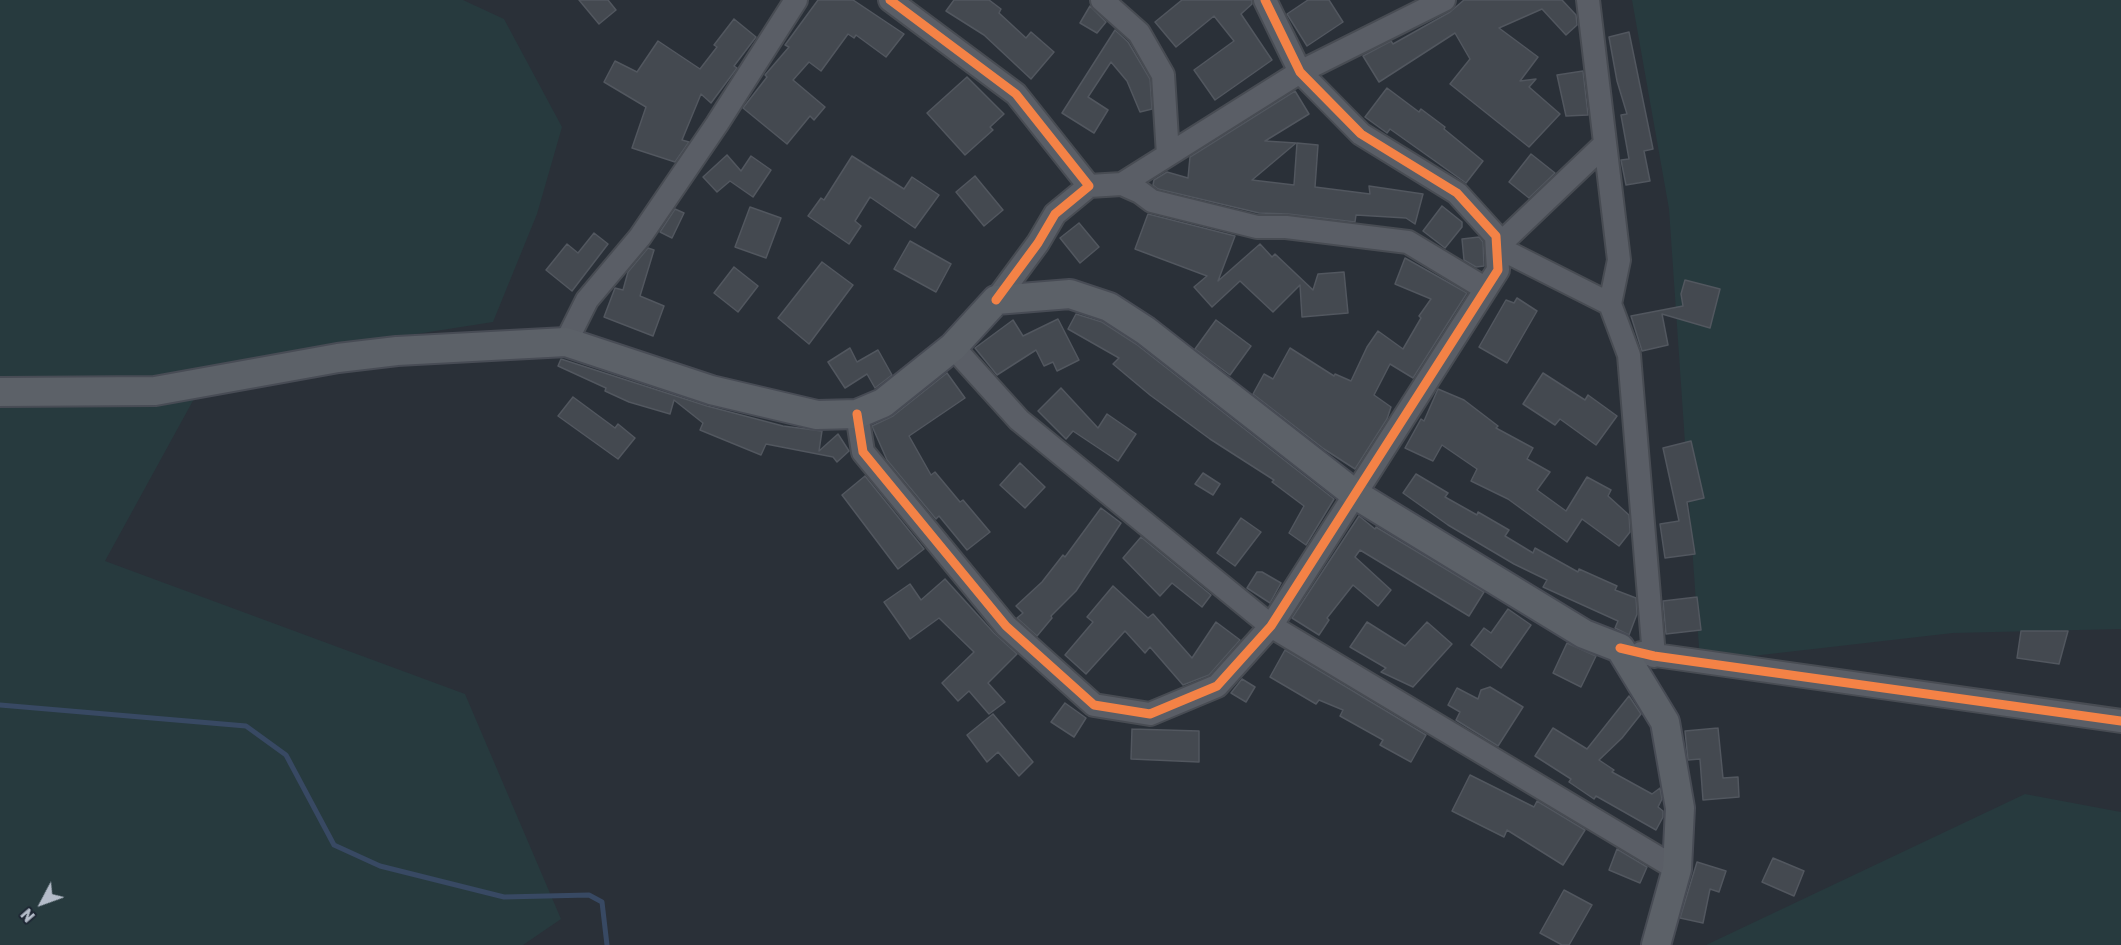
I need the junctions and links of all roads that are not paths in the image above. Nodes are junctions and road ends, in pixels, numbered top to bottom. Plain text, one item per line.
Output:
1 (796, 0) edge
2 (890, 0) edge
3 (1265, 0) edge
4 (1444, 0) edge
5 (1588, 0) edge
6 (1111, 3) edge
7 (1300, 72) junction
8 (1605, 144) junction
9 (1168, 155) junction
10 (1122, 184) junction
11 (1089, 186) junction
12 (1497, 247) junction
13 (1486, 288) junction
14 (996, 300) junction
15 (1610, 304) junction
16 (566, 342) junction
17 (953, 347) junction
18 (0, 392) edge
19 (857, 414) junction
20 (1356, 495) junction
21 (1271, 626) junction
22 (1620, 648) junction
23 (1654, 656) junction
24 (2121, 721) edge
25 (1677, 869) junction
26 (1656, 945) edge

1 - 16 street
2 - 11 street
3 - 7 street
4 - 7 street
5 - 8 street
6 - 9 street
7 - 9 street
7 - 12 street
8 - 12 street
8 - 15 street
9 - 10 street
10 - 11 street
10 - 13 street
11 - 14 street
12 - 13 street
12 - 15 street
13 - 20 street
14 - 17 main road
14 - 20 main road
15 - 23 street
16 - 18 main road
16 - 19 main road
17 - 19 main road
17 - 21 street
19 - 21 street
20 - 21 street
20 - 22 main road
21 - 25 street
22 - 23 street
22 - 25 main road
23 - 24 street
25 - 26 main road

